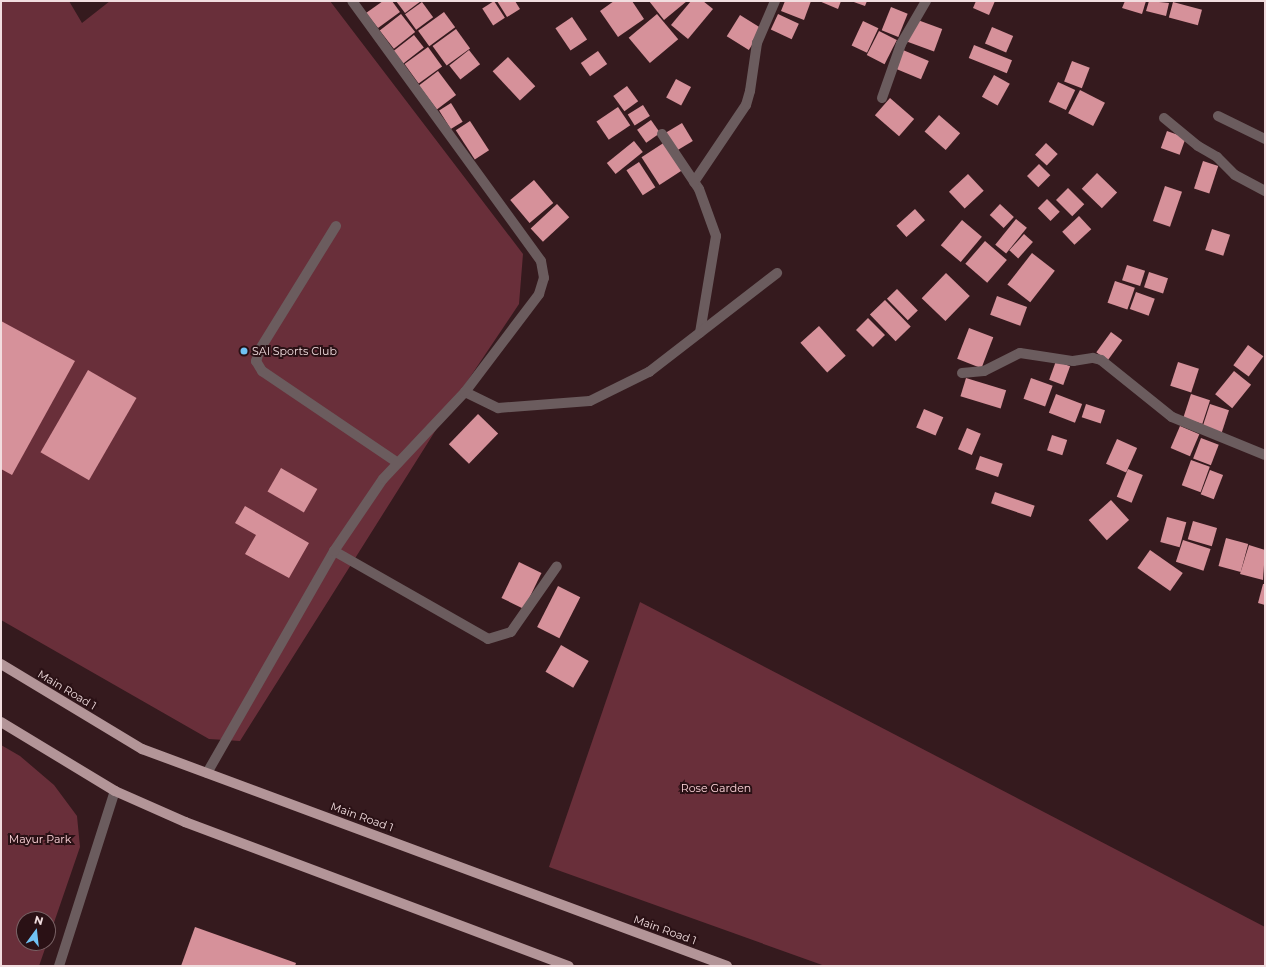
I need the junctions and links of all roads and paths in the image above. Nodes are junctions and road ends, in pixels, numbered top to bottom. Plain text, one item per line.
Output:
1 (352, 1) edge
2 (775, 1) edge
3 (926, 1) edge
4 (882, 98) dead end
5 (1218, 116) dead end
6 (1164, 118) dead end
7 (662, 134) dead end
8 (1265, 139) edge
9 (694, 182) junction
10 (1265, 191) edge
11 (336, 226) dead end
12 (777, 273) dead end
13 (700, 333) junction
14 (962, 374) dead end
15 (465, 392) junction
16 (1265, 455) edge
17 (398, 463) junction
18 (334, 551) junction
19 (557, 566) dead end
20 (1, 664) edge
21 (1, 722) edge
22 (207, 773) junction
23 (115, 791) junction
24 (59, 966) edge
25 (569, 966) edge
26 (727, 966) edge

1 - 15 street
2 - 9 street
3 - 4 street
5 - 8 street
6 - 10 street
7 - 9 street
9 - 13 street
11 - 17 street
12 - 13 street
13 - 15 street
14 - 16 street
15 - 17 street
17 - 18 street
18 - 19 street
18 - 22 street
20 - 22 main road, Main Road 1
21 - 23 main road
22 - 26 main road, Main Road 1
23 - 24 street
23 - 25 main road

